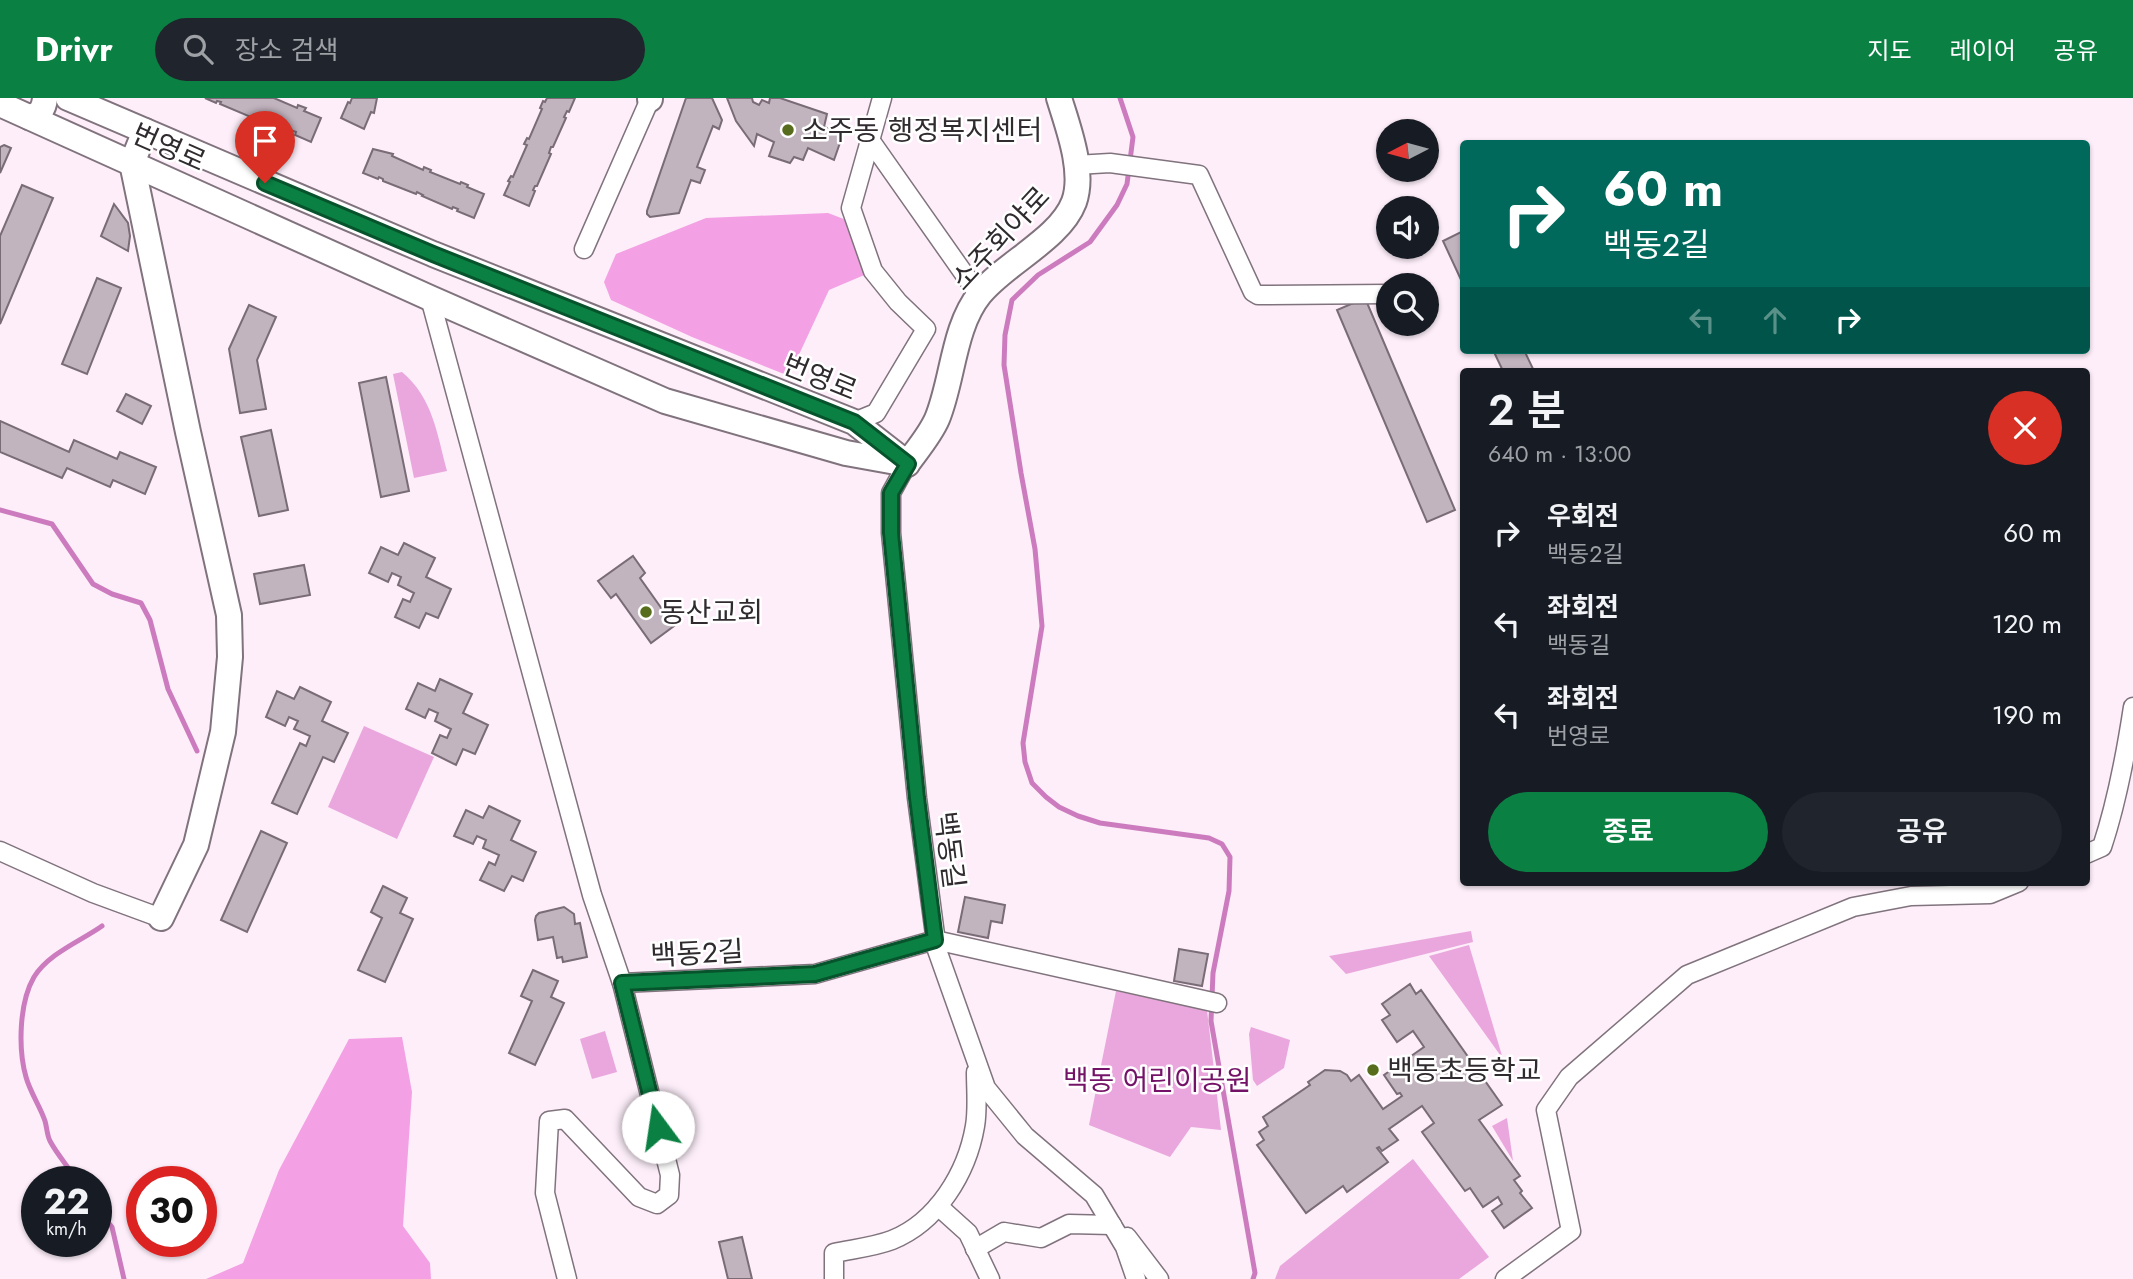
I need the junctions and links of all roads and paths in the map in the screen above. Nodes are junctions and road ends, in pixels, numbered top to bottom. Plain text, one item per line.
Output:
1 (68, 98) edge
2 (882, 98) edge
3 (1059, 98) edge
4 (650, 99) edge
5 (0, 104) edge
6 (37, 108) edge
7 (145, 131) junction
8 (870, 139) junction
9 (132, 163) junction
10 (1076, 165) junction
11 (265, 183) junction
12 (254, 219) junction
13 (584, 249) dead end
14 (1376, 293) edge
15 (979, 295) junction
16 (430, 298) junction
17 (762, 386) junction
18 (854, 422) junction
19 (747, 425) junction
20 (908, 464) junction
21 (2133, 706) edge
22 (2131, 737) edge
23 (0, 851) edge
24 (2090, 852) edge
25 (2009, 886) edge
26 (161, 918) joint
27 (935, 940) junction
28 (622, 983) junction
29 (1217, 1003) dead end
30 (976, 1062) junction
31 (1094, 1195) junction
32 (937, 1206) junction
33 (1112, 1225) junction
34 (975, 1249) junction
35 (567, 1279) edge
36 (834, 1279) edge
37 (990, 1279) edge
38 (1136, 1279) edge
39 (1159, 1279) edge
40 (1505, 1279) edge

1 - 7 street, 번영로
2 - 8 street
3 - 10 street, 소주회야로
4 - 13 street
5 - 6 street, 번영로
6 - 9 street, 번영로
7 - 9 street
7 - 11 street, 번영로
8 - 15 street
8 - 18 street
9 - 12 street, 번영로
9 - 26 street
10 - 14 street, 소주회야로
10 - 15 street, 소주회야로
11 - 12 street
11 - 17 street, 번영로
12 - 16 street, 번영로
15 - 20 street, 소주회야로
16 - 19 street, 번영로
16 - 28 street
17 - 18 street, 번영로
17 - 19 street
18 - 20 street, 번영로
19 - 20 street, 번영로
20 - 27 street, 백동길
21 - 22 street
22 - 24 street
23 - 26 street
25 - 40 street
27 - 28 street, 백동2길
27 - 29 street, 백동2길
27 - 30 street, 백동길
28 - 35 street, 백동2길
30 - 31 street, 백동길
30 - 32 street
31 - 33 street, 백동길
31 - 39 street, 백동길
32 - 34 street
32 - 36 street
33 - 34 street
33 - 38 street, 백동길
34 - 37 street

